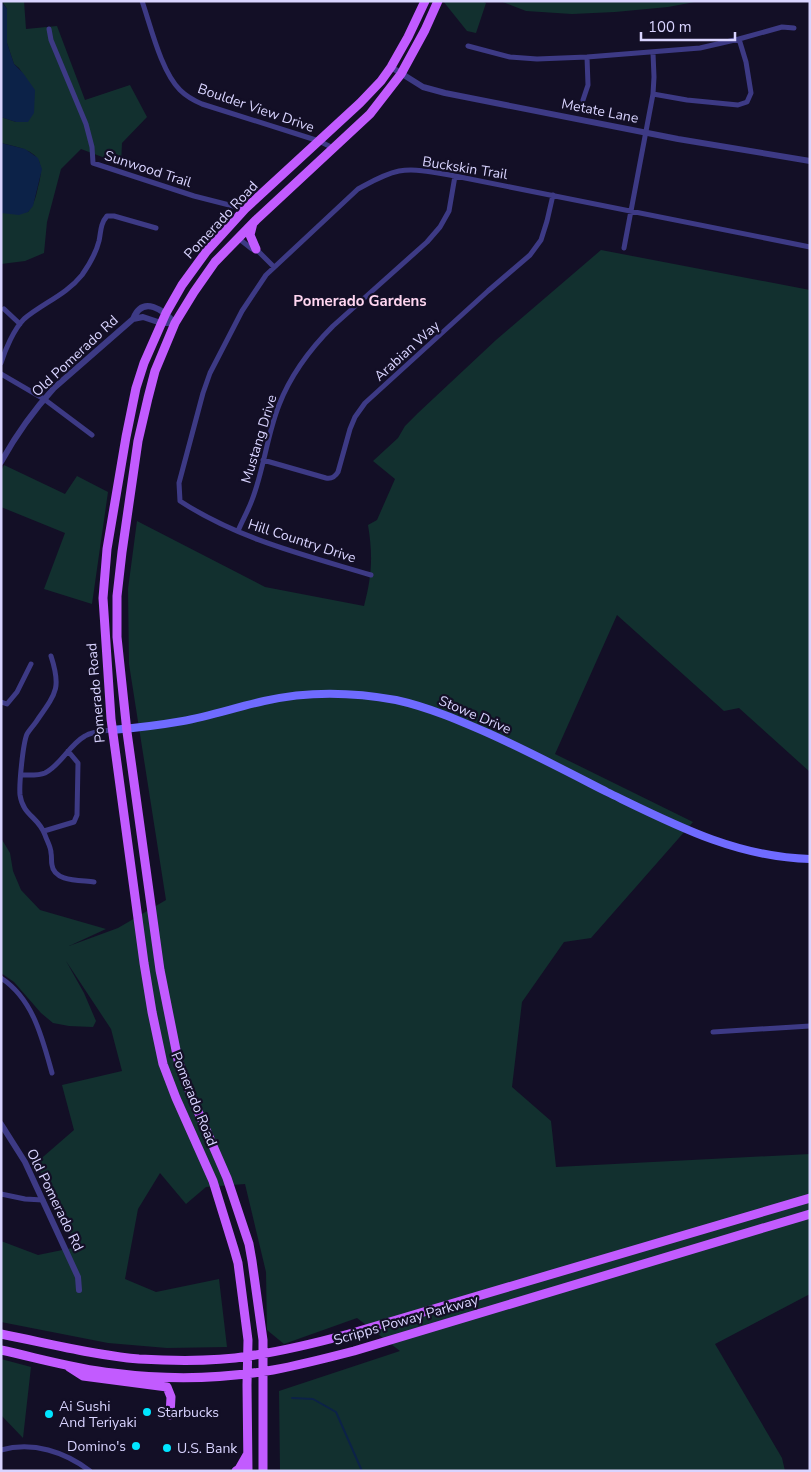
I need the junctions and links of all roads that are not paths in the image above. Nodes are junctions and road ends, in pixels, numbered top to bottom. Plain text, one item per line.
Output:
1 (142, 1) edge
2 (425, 1) edge
3 (438, 1) edge
4 (794, 28) dead end
5 (49, 29) dead end
6 (739, 39) junction
7 (468, 46) dead end
8 (653, 52) junction
9 (587, 57) junction
10 (391, 67) junction
11 (401, 74) junction
12 (653, 94) junction
13 (583, 100) dead end
14 (646, 133) junction
15 (319, 141) junction
16 (333, 148) junction
17 (810, 161) edge
18 (455, 176) junction
19 (553, 195) junction
20 (245, 210) junction
21 (632, 211) junction
22 (253, 222) junction
23 (156, 228) dead end
24 (238, 238) junction
25 (810, 247) edge
26 (624, 248) dead end
27 (256, 249) junction
28 (274, 267) junction
29 (4, 309) dead end
30 (166, 313) junction
31 (133, 318) junction
32 (161, 323) junction
33 (176, 323) junction
34 (20, 324) junction
35 (1, 363) edge
36 (1, 374) edge
37 (44, 399) junction
38 (92, 435) dead end
39 (264, 460) junction
40 (1, 462) edge
41 (178, 494) joint
42 (238, 532) junction
43 (371, 575) dead end
44 (51, 656) dead end
45 (30, 664) dead end
46 (1, 702) edge
47 (127, 729) junction
48 (112, 730) junction
49 (68, 751) junction
50 (21, 775) junction
51 (44, 831) junction
52 (810, 859) edge
53 (94, 882) dead end
54 (1, 978) edge
55 (810, 1026) edge
56 (713, 1032) dead end
57 (52, 1072) dead end
58 (1, 1124) edge
59 (1, 1194) edge
60 (810, 1198) edge
61 (43, 1200) junction
62 (810, 1214) edge
63 (79, 1290) dead end
64 (1, 1334) edge
65 (1, 1350) edge
66 (263, 1354) junction
67 (248, 1357) junction
68 (67, 1365) junction
69 (263, 1371) junction
70 (248, 1374) junction
71 (170, 1415) dead end
72 (1, 1450) edge
73 (248, 1452) junction
74 (90, 1471) edge
75 (236, 1471) edge
76 (248, 1471) edge
77 (263, 1471) edge

1 - 15 street, Boulder View Drive
2 - 10 main road, Pomerado Road
3 - 11 main road, Pomerado Road
4 - 6 street
5 - 20 street, Sunwood Trail
6 - 8 street
6 - 12 street
7 - 9 street
8 - 9 street
8 - 12 street
9 - 13 street
10 - 11 street, Metate Lane
10 - 15 main road, Pomerado Road
11 - 14 street, Metate Lane
11 - 16 main road, Pomerado Road
12 - 14 street
14 - 17 street, Metate Lane
14 - 21 street
15 - 16 street, Boulder View Drive
15 - 20 main road, Pomerado Road
16 - 22 main road, Pomerado Road
18 - 19 street, Buckskin Trail
18 - 28 street, Buckskin Trail
18 - 39 street, Mustang Drive
19 - 21 street, Buckskin Trail
19 - 39 street, Arabian Way
20 - 24 main road
20 - 30 main road, Pomerado Road
21 - 25 street, Buckskin Trail
21 - 26 street
22 - 24 main road, Pomerado Road
22 - 27 main road
23 - 34 street
24 - 27 street
24 - 33 main road, Pomerado Road
27 - 28 street
28 - 41 street, Buckskin Trail
29 - 34 street
30 - 31 street, Old Pomerado Rd
30 - 32 main road, Pomerado Road
30 - 33 street
31 - 32 street, Old Pomerado Rd
31 - 37 street, Old Pomerado Rd
32 - 33 street, Old Pomerado Rd
32 - 48 main road, Pomerado Road
33 - 47 main road, Pomerado Road
34 - 35 street
36 - 37 street
37 - 38 street
37 - 40 street, Old Pomerado Rd
39 - 42 street, Mustang Drive
41 - 42 street, Hill Country Drive
42 - 43 street, Hill Country Drive
44 - 50 street
45 - 46 street
47 - 48 main road, Stowe Drive
47 - 52 main road, Stowe Drive
47 - 66 main road, Pomerado Road
48 - 49 street
48 - 67 main road, Pomerado Road
49 - 50 street
49 - 51 street
50 - 51 street
51 - 53 street
54 - 57 street
55 - 56 street
58 - 61 street, Old Pomerado Rd
59 - 61 street
60 - 66 main road, Scripps Poway Parkway
61 - 63 street, Old Pomerado Rd
62 - 69 main road, Scripps Poway Parkway
64 - 67 main road, Scripps Poway Parkway
65 - 68 main road, Scripps Poway Parkway
66 - 67 main road, Scripps Poway Parkway
66 - 69 main road, Pomerado Road
67 - 70 main road, Pomerado Road
68 - 70 main road, Scripps Poway Parkway
68 - 71 main road
69 - 70 main road, Scripps Poway Parkway
69 - 77 main road, Pomerado Road
70 - 73 main road, Pomerado Road
72 - 74 street
73 - 75 main road
73 - 76 main road, Pomerado Road

